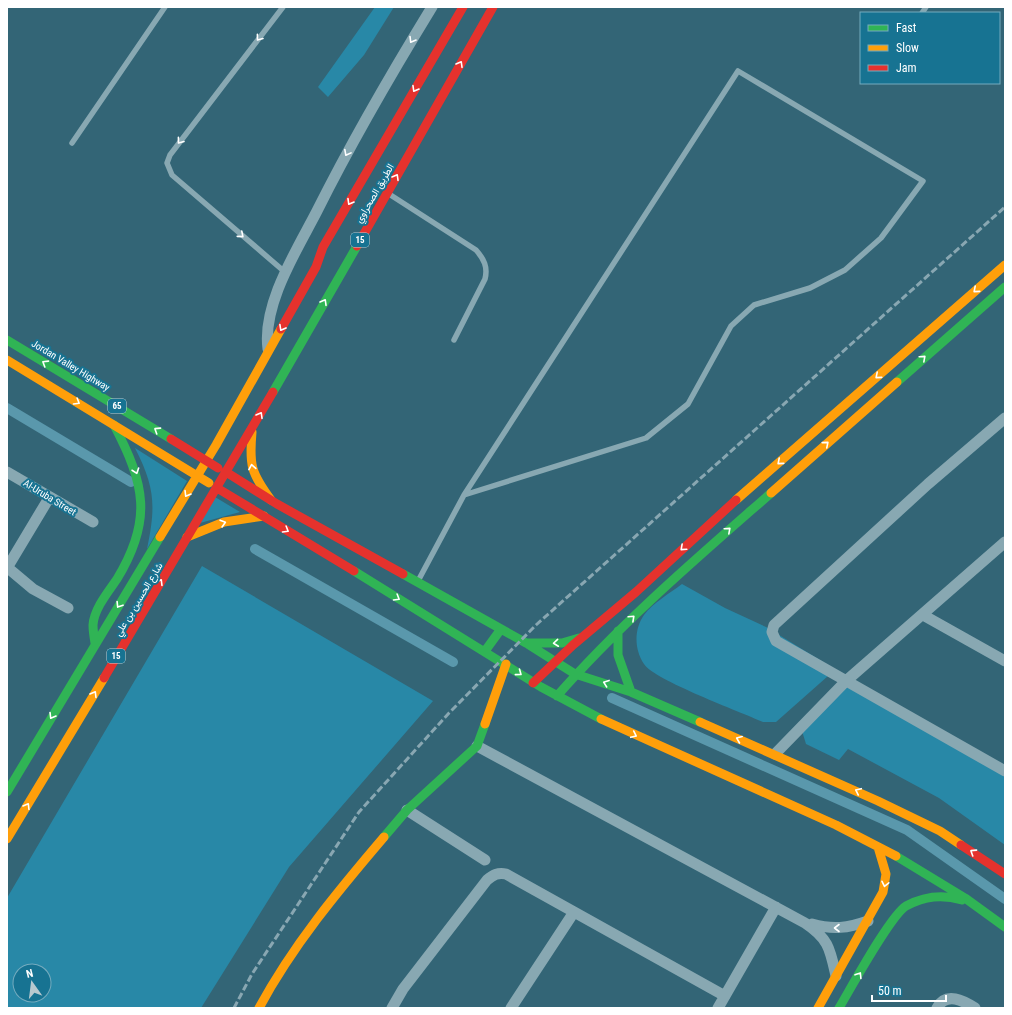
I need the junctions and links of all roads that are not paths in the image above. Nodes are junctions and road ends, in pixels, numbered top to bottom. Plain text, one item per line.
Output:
1 (165, 7) edge
2 (283, 7) edge
3 (432, 7) edge
4 (463, 7) edge
5 (493, 7) edge
6 (72, 143) dead end
7 (387, 193) junction
8 (1005, 264) edge
9 (286, 273) junction
10 (1005, 286) edge
11 (7, 340) edge
12 (454, 340) dead end
13 (268, 354) junction
14 (7, 360) edge
15 (1005, 418) edge
16 (114, 424) junction
17 (252, 428) junction
18 (222, 435) junction
19 (174, 441) junction
20 (207, 461) junction
21 (7, 472) edge
22 (226, 472) junction
23 (198, 476) junction
24 (217, 488) junction
25 (464, 494) junction
26 (49, 498) junction
27 (271, 500) junction
28 (264, 516) junction
29 (93, 522) dead end
30 (187, 537) junction
31 (1004, 545) edge
32 (7, 568) edge
33 (417, 582) junction
34 (68, 608) dead end
35 (923, 615) junction
36 (501, 630) junction
37 (618, 631) junction
38 (584, 636) junction
39 (95, 643) junction
40 (526, 643) junction
41 (485, 651) junction
42 (1005, 661) edge
43 (556, 662) junction
44 (506, 664) junction
45 (575, 674) junction
46 (846, 681) junction
47 (533, 683) junction
48 (631, 692) junction
49 (557, 696) junction
50 (477, 746) junction
51 (775, 754) junction
52 (1005, 771) edge
53 (7, 792) edge
54 (407, 810) junction
55 (7, 839) edge
56 (878, 846) junction
57 (485, 860) dead end
58 (1005, 874) edge
59 (978, 905) junction
60 (776, 907) junction
61 (574, 912) junction
62 (868, 921) junction
63 (805, 923) junction
64 (1005, 927) edge
65 (836, 976) junction
66 (725, 996) junction
67 (259, 1008) edge
68 (392, 1008) edge
69 (511, 1008) edge
70 (718, 1008) edge
71 (818, 1008) edge
72 (840, 1008) edge
73 (937, 1008) edge
74 (976, 1008) edge

1 - 6 lane
2 -> 9 lane
3 -> 9 street
4 -> 13 main road, الطريق الصحراوي / 15
7 -> 5 main road, الطريق الصحراوي / 15
7 - 12 lane
17 -> 7 main road, الطريق الصحراوي / 15
8 -> 38 main road
9 - 13 street
37 -> 10 main road
19 -> 11 main road, Jordan Valley Highway / 65
13 - 18 main road, الطريق الصحراوي / 15
14 -> 16 main road, 65
15 - 46 street
16 - 23 main road, 65
16 -> 39 main road
17 - 22 main road, الطريق الصحراوي / 15
27 -> 17 main road
18 - 19 main road
18 - 20 main road, الطريق الصحراوي / 15
19 - 20 main road, Jordan Valley Highway / 65
20 - 22 main road, Jordan Valley Highway / 65
20 - 23 main road, شارع الحسين بن علي / 15
21 - 26 street, Al-Uruba Street
22 - 24 main road, شارع الحسين بن علي / 15
22 - 27 main road, Jordan Valley Highway
23 - 24 main road, 65
23 -> 39 main road, شارع الحسين بن علي / 15
24 - 28 main road
24 - 30 main road, شارع الحسين بن علي / 15
25 - 25 lane
25 - 33 lane
26 - 29 street, Al-Uruba Street
26 - 32 street
27 - 33 main road, Jordan Valley Highway
30 -> 28 main road
28 -> 41 main road
55 -> 30 main road, شارع الحسين بن علي / 15
31 - 35 street
32 - 34 street
33 - 36 main road, Jordan Valley Highway
35 - 42 street
35 - 46 street
36 - 40 main road, Jordan Valley Highway
36 - 41 main road
37 - 45 main road
37 - 48 main road
38 -> 40 main road
38 - 43 main road
39 -> 53 main road, شارع الحسين بن علي / 15
40 - 43 main road, Jordan Valley Highway
41 - 44 main road
43 - 45 main road, Jordan Valley Highway
43 - 47 main road
44 -> 47 main road
44 - 50 main road
48 -> 45 main road, Jordan Valley Highway
45 - 49 main road
46 - 51 street
46 - 52 street
47 - 49 main road
51 -> 48 main road, Jordan Valley Highway
49 -> 56 main road
50 - 54 main road
50 - 60 street
58 -> 51 main road, Jordan Valley Highway
54 - 57 street
54 - 67 main road
56 - 59 main road
56 -> 62 main road
59 - 64 main road
72 -> 59 main road
60 - 63 street
60 - 66 street
61 - 66 street
61 - 68 street
61 - 69 street
62 -> 63 street
62 - 65 main road
63 - 65 street
65 - 71 main road
66 - 70 street
73 - 74 street

